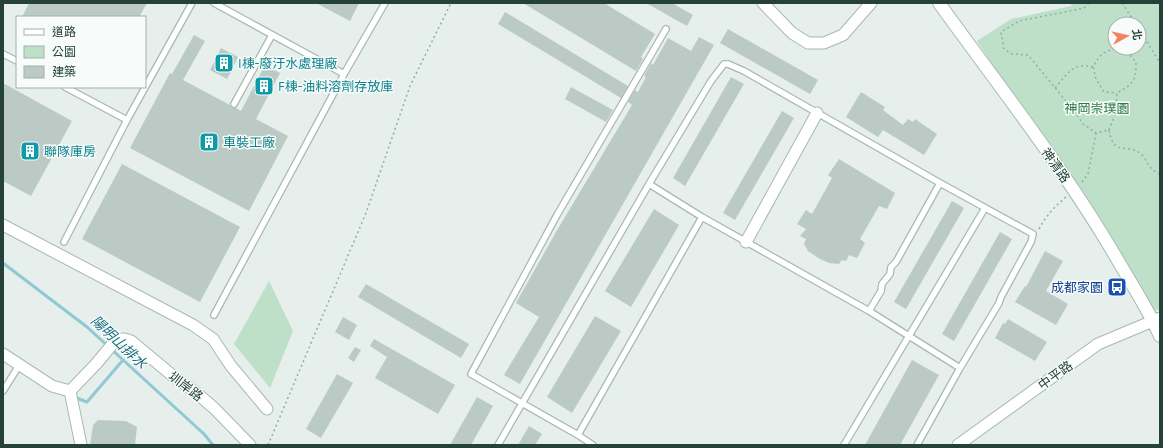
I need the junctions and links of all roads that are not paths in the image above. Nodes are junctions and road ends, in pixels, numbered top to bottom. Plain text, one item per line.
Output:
1 (192, 3) edge
2 (214, 3) edge
3 (384, 3) edge
4 (763, 3) edge
5 (871, 3) edge
6 (939, 3) edge
7 (666, 30) dead end
8 (272, 35) junction
9 (3, 54) edge
10 (16, 60) edge
11 (344, 74) junction
12 (146, 86) edge
13 (67, 88) edge
14 (145, 88) edge
15 (234, 104) dead end
16 (817, 113) junction
17 (127, 120) junction
18 (940, 183) junction
19 (650, 184) junction
20 (985, 208) junction
21 (702, 217) junction
22 (3, 225) edge
23 (64, 242) dead end
24 (746, 242) junction
25 (869, 311) junction
26 (214, 315) dead end
27 (1157, 320) edge
28 (910, 336) junction
29 (1160, 336) edge
30 (3, 354) edge
31 (20, 364) junction
32 (960, 368) junction
33 (3, 390) edge
34 (70, 391) junction
35 (522, 404) junction
36 (267, 409) dead end
37 (578, 435) junction
38 (81, 445) edge
39 (250, 445) edge
40 (498, 445) edge
41 (593, 445) edge
42 (844, 445) edge
43 (917, 445) edge
44 (958, 445) edge

1 - 12 lane
2 - 8 lane
3 - 11 lane
4 - 5 street
6 - 27 street, 神清路
7 - 35 lane
8 - 11 lane
8 - 15 lane
9 - 10 lane
11 - 26 lane
13 - 17 lane
14 - 17 lane
16 - 18 lane
16 - 19 lane
16 - 24 street
17 - 23 lane
18 - 20 lane
18 - 25 lane
19 - 21 lane
19 - 35 lane
20 - 28 lane
20 - 32 lane
21 - 24 lane
21 - 37 lane
22 - 36 street
24 - 25 lane
25 - 28 lane
27 - 29 street, 神清路
27 - 44 street, 中平路
28 - 32 lane
28 - 42 lane
30 - 31 street
31 - 33 lane
31 - 34 street
32 - 43 lane
34 - 38 street
34 - 39 street, 圳岸路
35 - 37 lane
35 - 40 lane
37 - 41 lane

